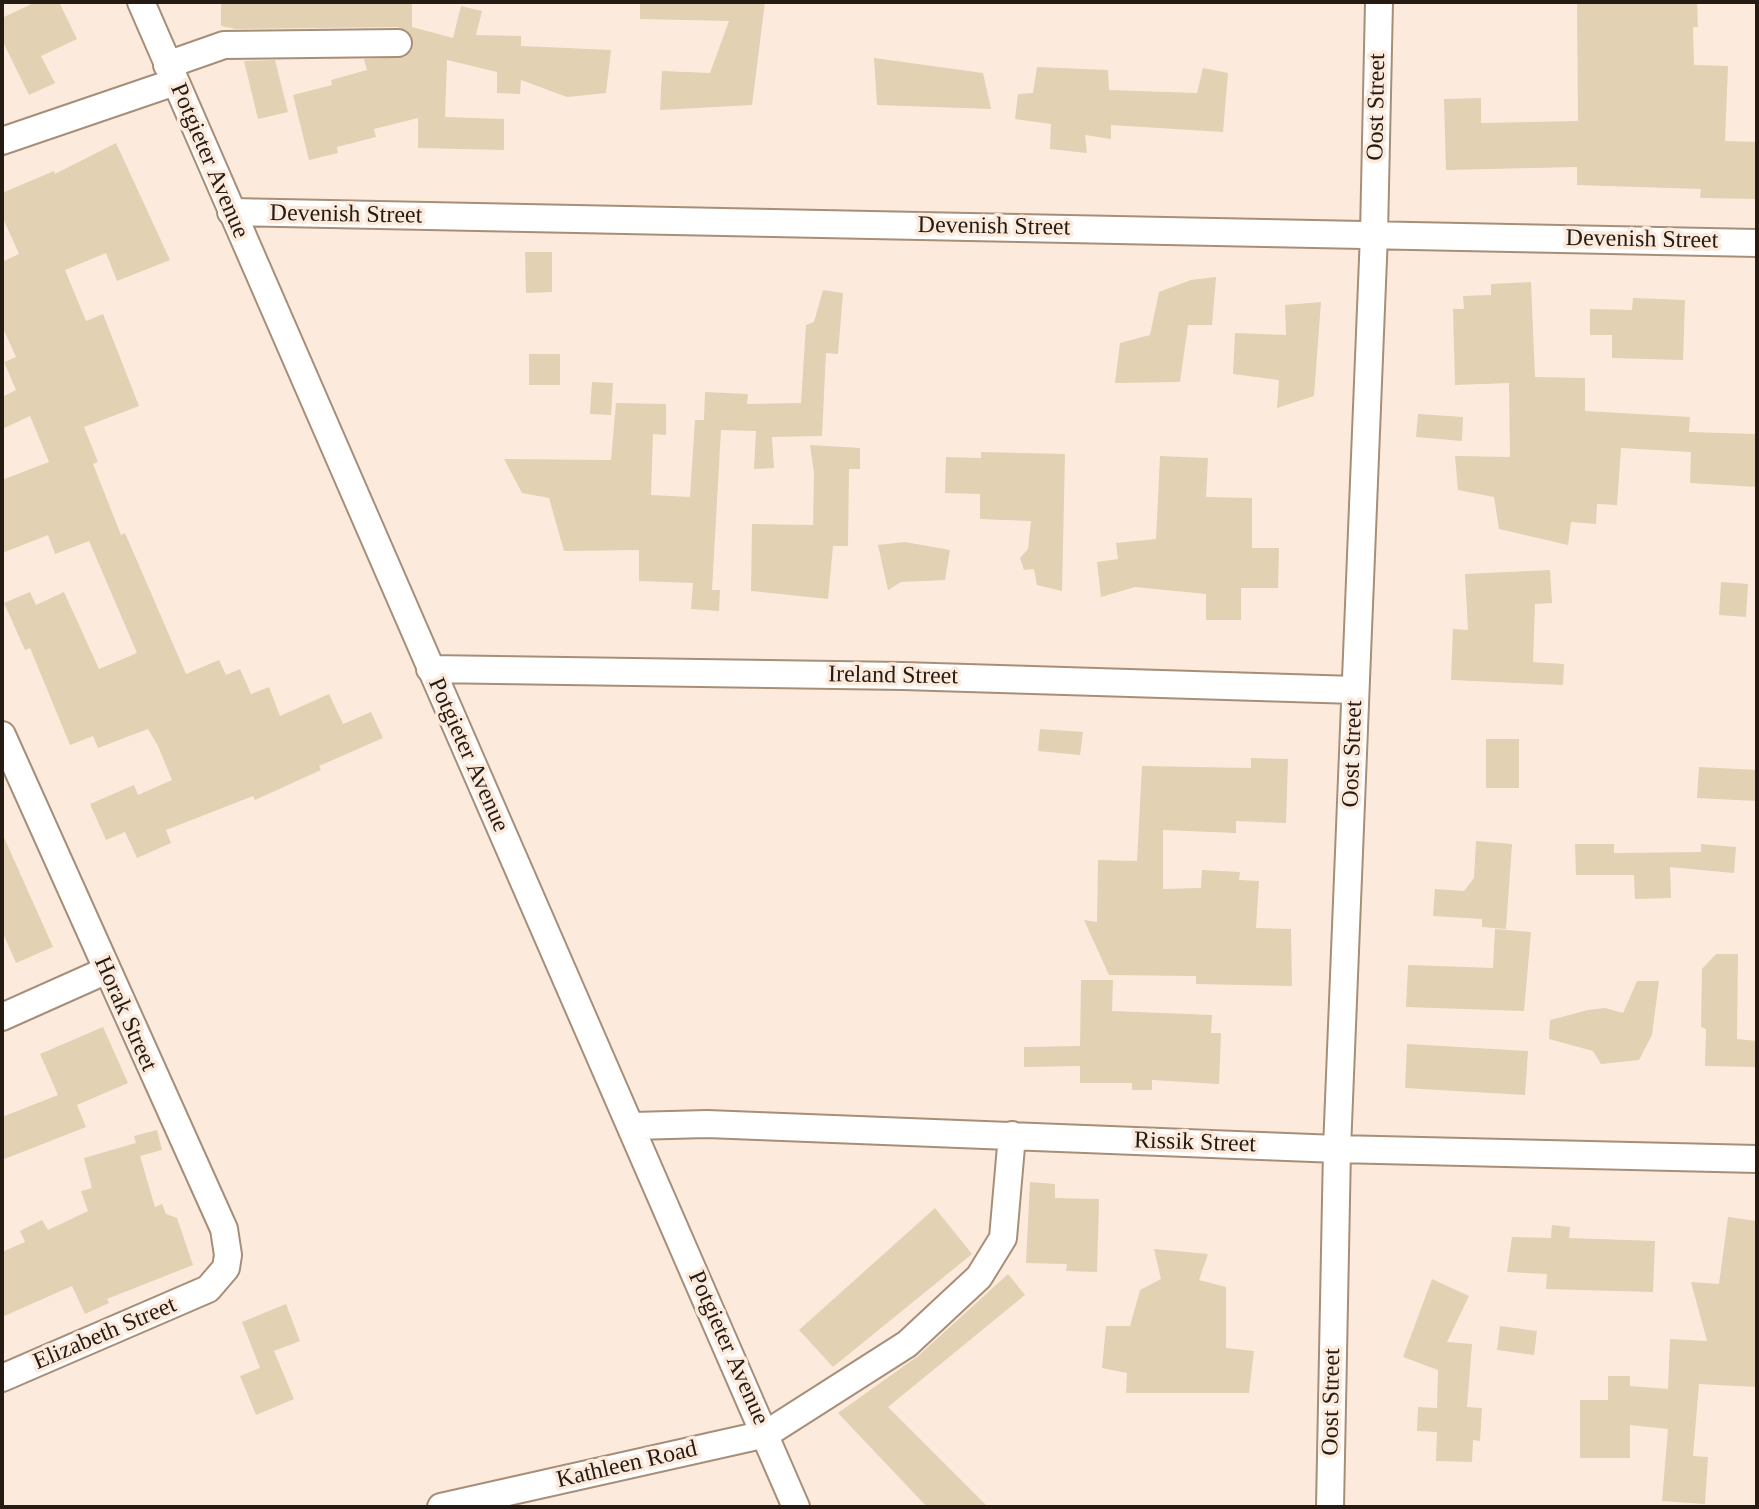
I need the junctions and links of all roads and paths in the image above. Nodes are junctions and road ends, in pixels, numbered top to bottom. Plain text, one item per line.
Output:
1 (141, 2) edge
2 (1379, 2) edge
3 (398, 43) dead end
4 (171, 73) junction
5 (2, 141) edge
6 (231, 212) junction
7 (1374, 234) junction
8 (1757, 243) edge
9 (430, 669) junction
10 (1355, 690) junction
11 (2, 735) edge
12 (105, 971) junction
13 (2, 1017) edge
14 (633, 1126) junction
15 (1012, 1135) junction
16 (1337, 1149) junction
17 (1757, 1159) edge
18 (208, 1289) joint
19 (2, 1378) edge
20 (766, 1434) junction
21 (441, 1507) edge
22 (796, 1507) edge
23 (1330, 1507) edge

1 - 4 street, Potgieter Avenue
2 - 7 street, Oost Street
3 - 4 street
4 - 5 street
4 - 6 street, Potgieter Avenue
6 - 7 street, Devenish Street
6 - 9 street, Potgieter Avenue
7 - 8 street, Devenish Street
7 - 10 street, Oost Street
9 - 10 street, Ireland Street
9 - 14 street, Potgieter Avenue
10 - 16 street, Oost Street
11 - 12 street, Horak Street
12 - 13 street
12 - 18 street, Horak Street
14 - 15 street, Rissik Street
14 - 20 street, Potgieter Avenue
15 - 16 street, Rissik Street
15 - 20 street, Kathleen Road
16 - 17 street, Rissik Street
16 - 23 street, Oost Street
18 - 19 street, Elizabeth Street
20 - 21 street, Kathleen Road
20 - 22 street, Potgieter Avenue

